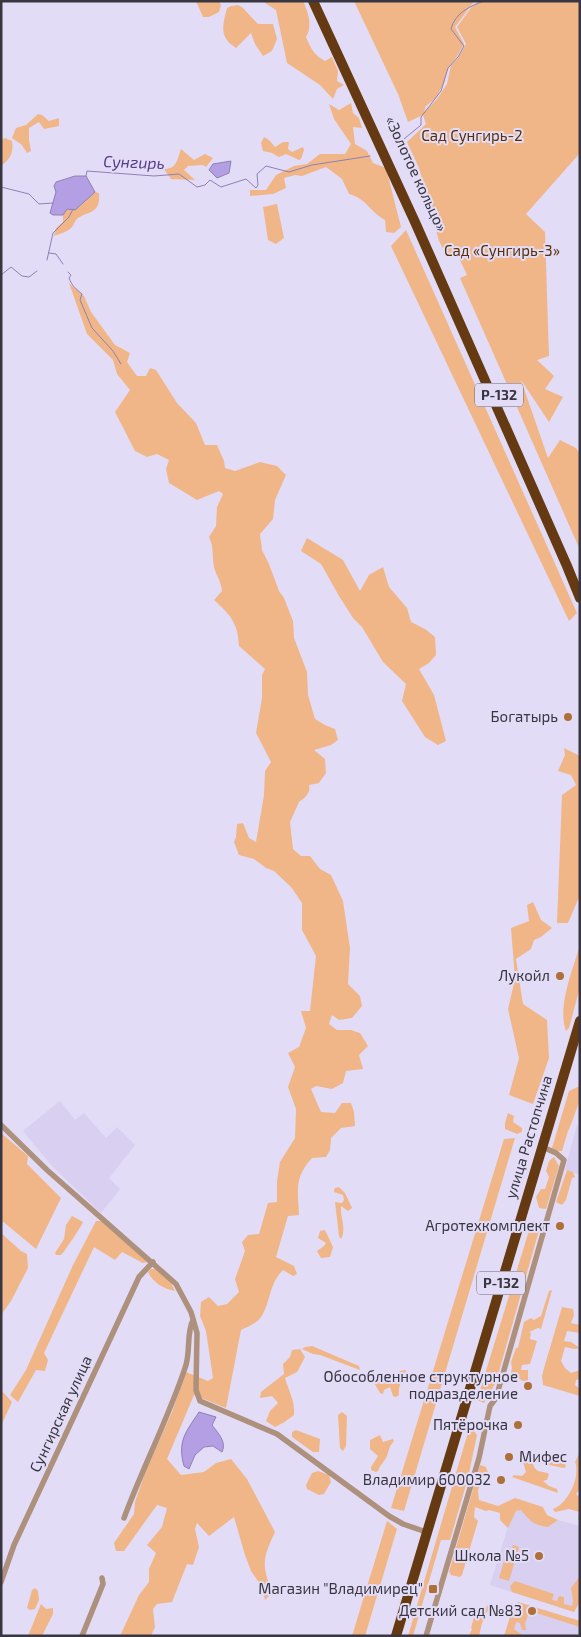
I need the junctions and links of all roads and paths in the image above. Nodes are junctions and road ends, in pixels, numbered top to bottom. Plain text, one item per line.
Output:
1 (313, 1) edge
2 (320, 1) edge
3 (580, 580) edge
4 (580, 598) edge
5 (580, 1021) edge
6 (580, 1040) edge
7 (1, 1125) edge
8 (547, 1150) junction
9 (153, 1262) junction
10 (193, 1320) junction
11 (124, 1518) dead end
12 (426, 1532) junction
13 (102, 1578) dead end
14 (1, 1582) edge
15 (82, 1636) edge
16 (396, 1636) edge
17 (401, 1636) edge
18 (426, 1636) edge

1 - 4 highway, «Золотое кольцо» / Р-132
2 - 3 highway, «Золотое кольцо» / Р-132
5 - 12 highway, улица Растопчина / Р-132
6 - 8 highway, улица Растопчина / Р-132
7 - 9 street
8 - 17 highway, улица Растопчина / Р-132
8 - 18 street, улица Растопчина
9 - 10 street
9 - 14 street, Сунгирская улица
10 - 11 street
10 - 12 street
12 - 16 highway, улица Растопчина / Р-132
13 - 15 street

